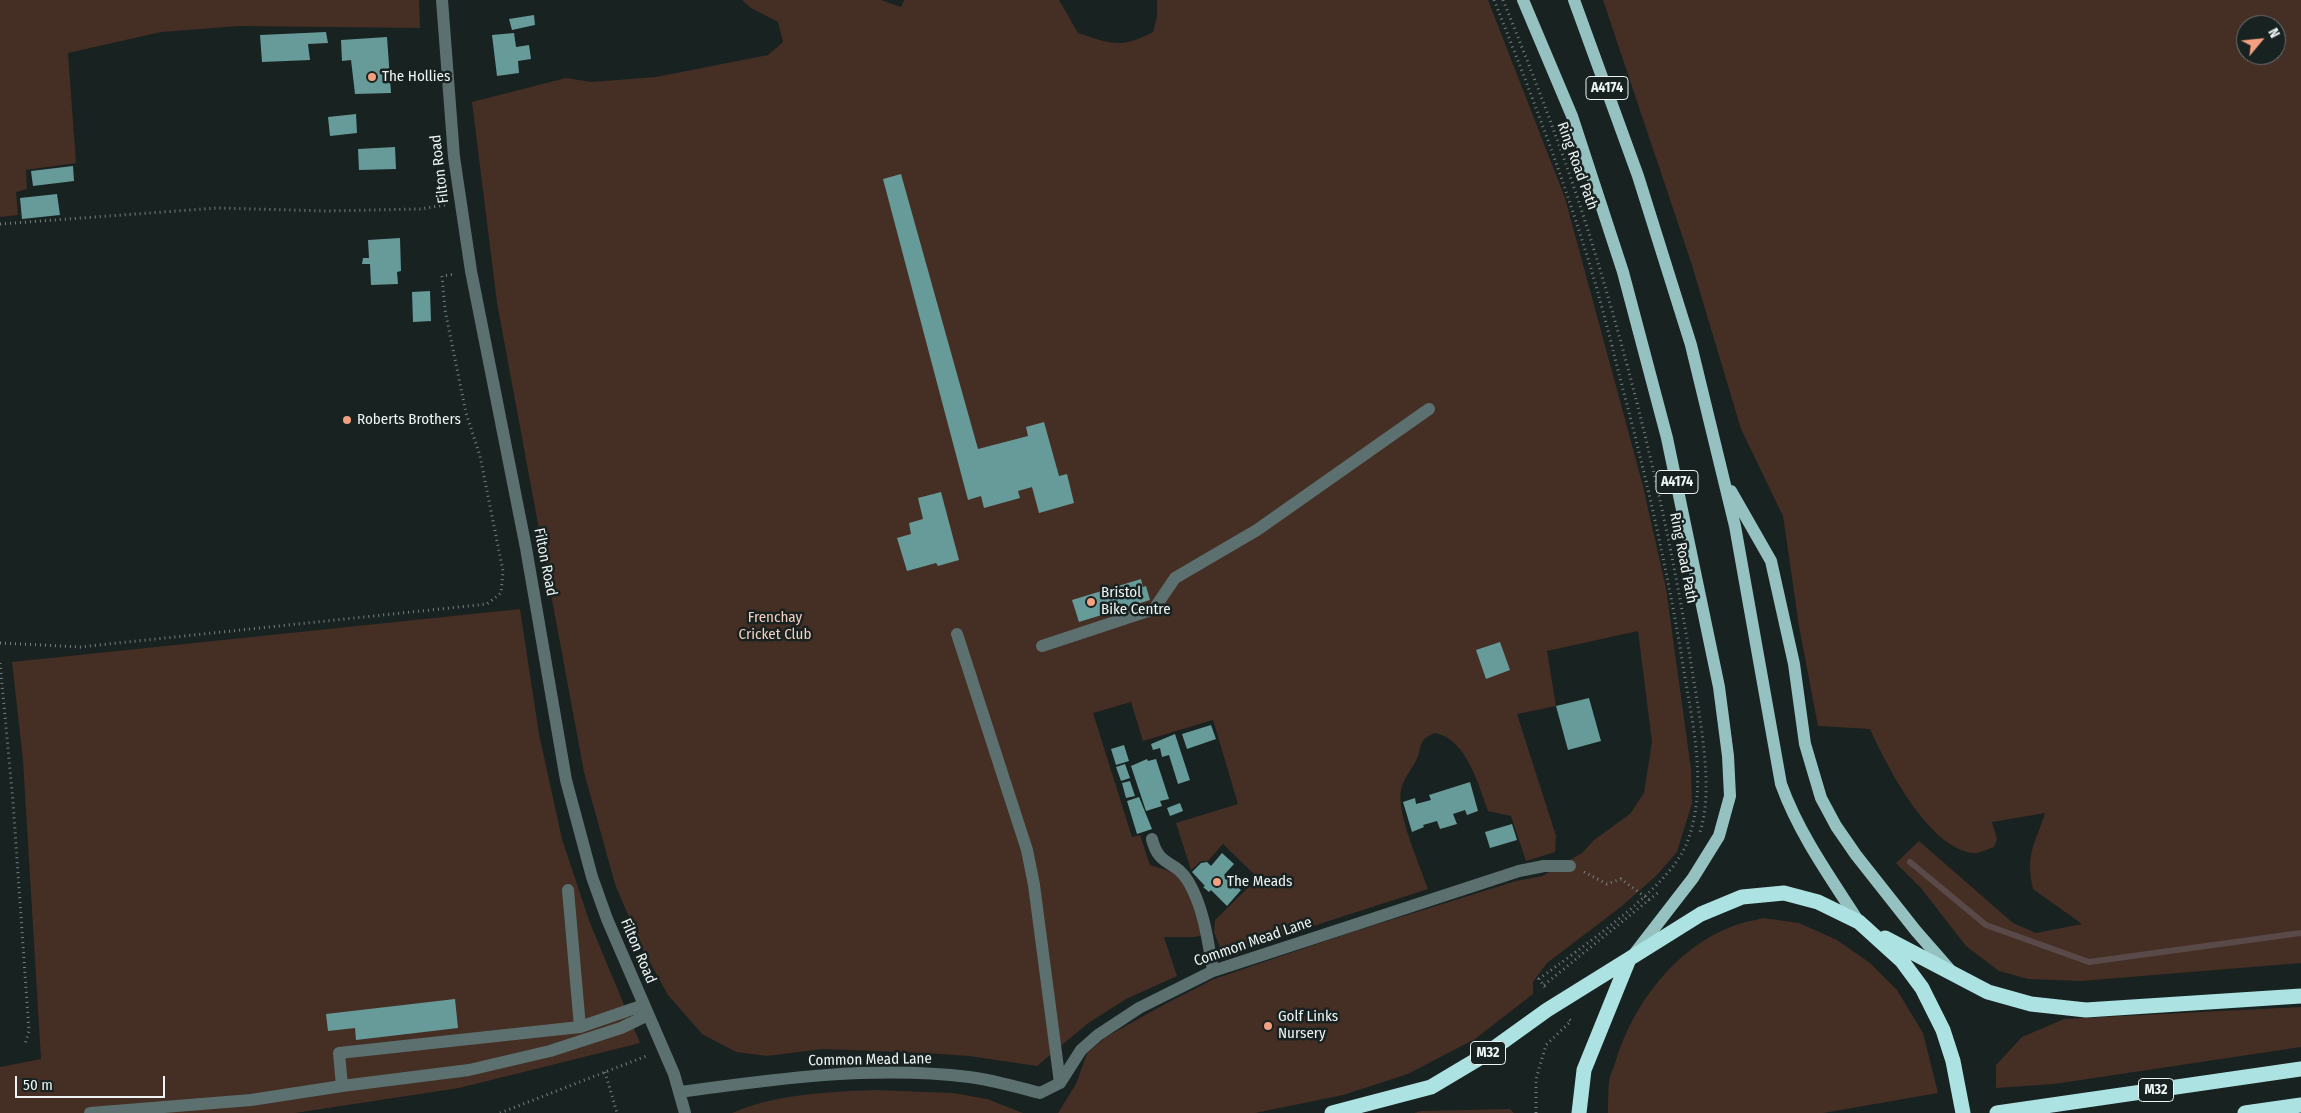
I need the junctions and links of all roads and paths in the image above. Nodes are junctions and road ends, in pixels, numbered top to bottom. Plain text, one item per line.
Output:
1 (442, 0) edge
2 (1494, 0) edge
3 (1503, 0) edge
4 (1523, 0) edge
5 (1574, 0) edge
6 (460, 204) junction
7 (0, 224) edge
8 (471, 271) junction
9 (1429, 409) dead end
10 (1725, 480) junction
11 (957, 634) dead end
12 (0, 643) edge
13 (1042, 646) dead end
14 (0, 664) edge
15 (1698, 838) dead end
16 (1152, 839) dead end
17 (1570, 866) joint
18 (1663, 889) dead end
19 (568, 890) dead end
20 (1644, 896) junction
21 (1649, 900) junction
22 (1865, 926) junction
23 (1631, 957) junction
24 (1213, 971) junction
25 (1952, 972) junction
26 (1544, 985) junction
27 (2301, 996) edge
28 (1557, 1004) junction
29 (646, 1010) junction
30 (580, 1027) junction
31 (25, 1044) dead end
32 (663, 1050) junction
33 (2301, 1069) edge
34 (605, 1072) junction
35 (1060, 1083) junction
36 (342, 1086) junction
37 (680, 1092) junction
38 (2301, 1105) edge
39 (90, 1113) edge
40 (500, 1113) edge
41 (617, 1113) edge
42 (685, 1113) edge
43 (1332, 1113) edge
44 (1536, 1113) edge
45 (1579, 1113) edge
46 (1964, 1113) edge
47 (1997, 1113) edge
48 (2245, 1113) edge

1 - 6 street, Filton Road
2 - 20 path, Ring Road Path
3 - 15 path, Ring Road Path
4 - 23 main road, A4174
5 - 10 main road, A4174
6 - 7 path
6 - 8 street, Filton Road
8 - 12 path
8 - 29 street, Filton Road
9 - 13 street
10 - 22 main road, A4174
10 - 25 main road, A4174
11 - 35 street
14 - 31 path
16 - 24 street
17 - 20 path
17 - 24 street, Common Mead Lane
18 - 21 path
19 - 30 street
20 - 21 path
20 - 26 path, Ring Road Path
21 - 26 path
22 - 23 highway
22 - 25 highway
22 - 46 highway
23 - 28 highway, M32
23 - 45 highway
24 - 35 street, Common Mead Lane
25 - 27 highway
26 - 28 path
28 - 43 highway, M32
28 - 44 path
29 - 30 street
29 - 32 street, Filton Road
29 - 36 street
30 - 36 street
32 - 34 path
32 - 37 street, Filton Road
33 - 47 highway, M32
34 - 40 path
34 - 41 path
35 - 37 street, Common Mead Lane
36 - 39 street
37 - 42 street, Filton Road
38 - 48 highway

